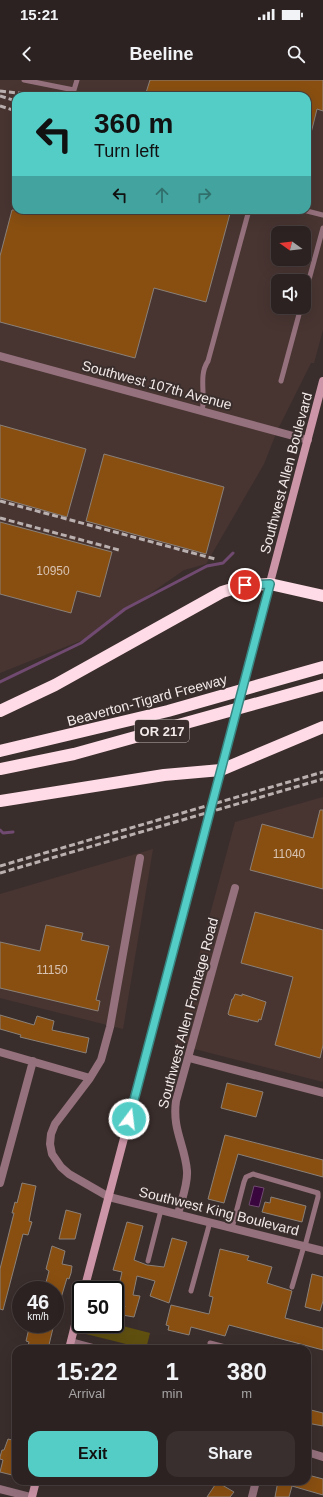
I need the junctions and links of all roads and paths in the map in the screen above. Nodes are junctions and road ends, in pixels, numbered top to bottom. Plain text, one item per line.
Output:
1 (24, 80) edge
2 (77, 80) edge
3 (311, 212) edge
4 (247, 214) edge
5 (323, 216) edge
6 (323, 228) edge
7 (311, 274) edge
8 (300, 314) edge
9 (0, 356) edge
10 (281, 381) dead end
11 (323, 381) edge
12 (202, 411) junction
13 (308, 440) junction
14 (270, 584) junction
15 (323, 596) edge
16 (323, 668) edge
17 (323, 685) edge
18 (0, 711) edge
19 (323, 727) edge
20 (0, 751) edge
21 (0, 770) edge
22 (221, 770) junction
23 (0, 801) edge
24 (140, 858) dead end
25 (235, 888) dead end
26 (0, 1052) edge
27 (189, 1058) junction
28 (33, 1061) junction
29 (90, 1078) junction
30 (323, 1092) edge
31 (0, 1183) edge
32 (109, 1197) junction
33 (161, 1210) junction
34 (178, 1214) junction
35 (210, 1222) junction
36 (232, 1228) junction
37 (305, 1246) junction
38 (323, 1251) edge
39 (148, 1261) dead end
40 (86, 1281) edge
41 (292, 1288) dead end
42 (191, 1291) dead end
43 (73, 1333) edge
44 (210, 1343) dead end
45 (70, 1345) edge
46 (218, 1345) edge
47 (311, 1453) edge
48 (323, 1457) edge
49 (35, 1485) edge
50 (255, 1485) edge
51 (0, 1489) edge
52 (31, 1497) edge
53 (252, 1497) edge

1 - 2 lane
3 - 5 lane
4 - 12 lane
6 - 7 lane
8 - 10 lane
9 - 12 street, Southwest 107th Avenue
11 - 13 main road, Southwest Allen Boulevard
12 - 13 street, Southwest 107th Avenue
13 - 14 main road, Southwest Allen Boulevard
14 - 15 highway
14 - 18 highway
14 - 22 main road, Southwest Allen Boulevard, bridge
16 - 20 highway, Beaverton-Tigard Freeway / OR 217
17 - 21 highway, OR 217
19 - 22 highway
22 - 23 highway
22 - 32 main road, Southwest Allen Boulevard, bridge
24 - 29 street
25 - 27 street, Southwest Allen Frontage Road
26 - 28 street
27 - 30 street
27 - 34 street, Southwest Allen Frontage Road
28 - 29 street
28 - 31 street
29 - 32 street
32 - 33 street, Southwest King Boulevard
32 - 40 main road, Southwest Allen Boulevard
33 - 34 street, Southwest King Boulevard
33 - 39 lane
34 - 35 street, Southwest King Boulevard
35 - 36 street, Southwest King Boulevard
35 - 42 lane
36 - 37 street, Southwest King Boulevard
36 - 37 lane
37 - 38 street, Southwest King Boulevard
37 - 41 lane
43 - 45 main road
44 - 46 lane
47 - 48 street
49 - 52 main road
50 - 53 street
51 - 52 street

